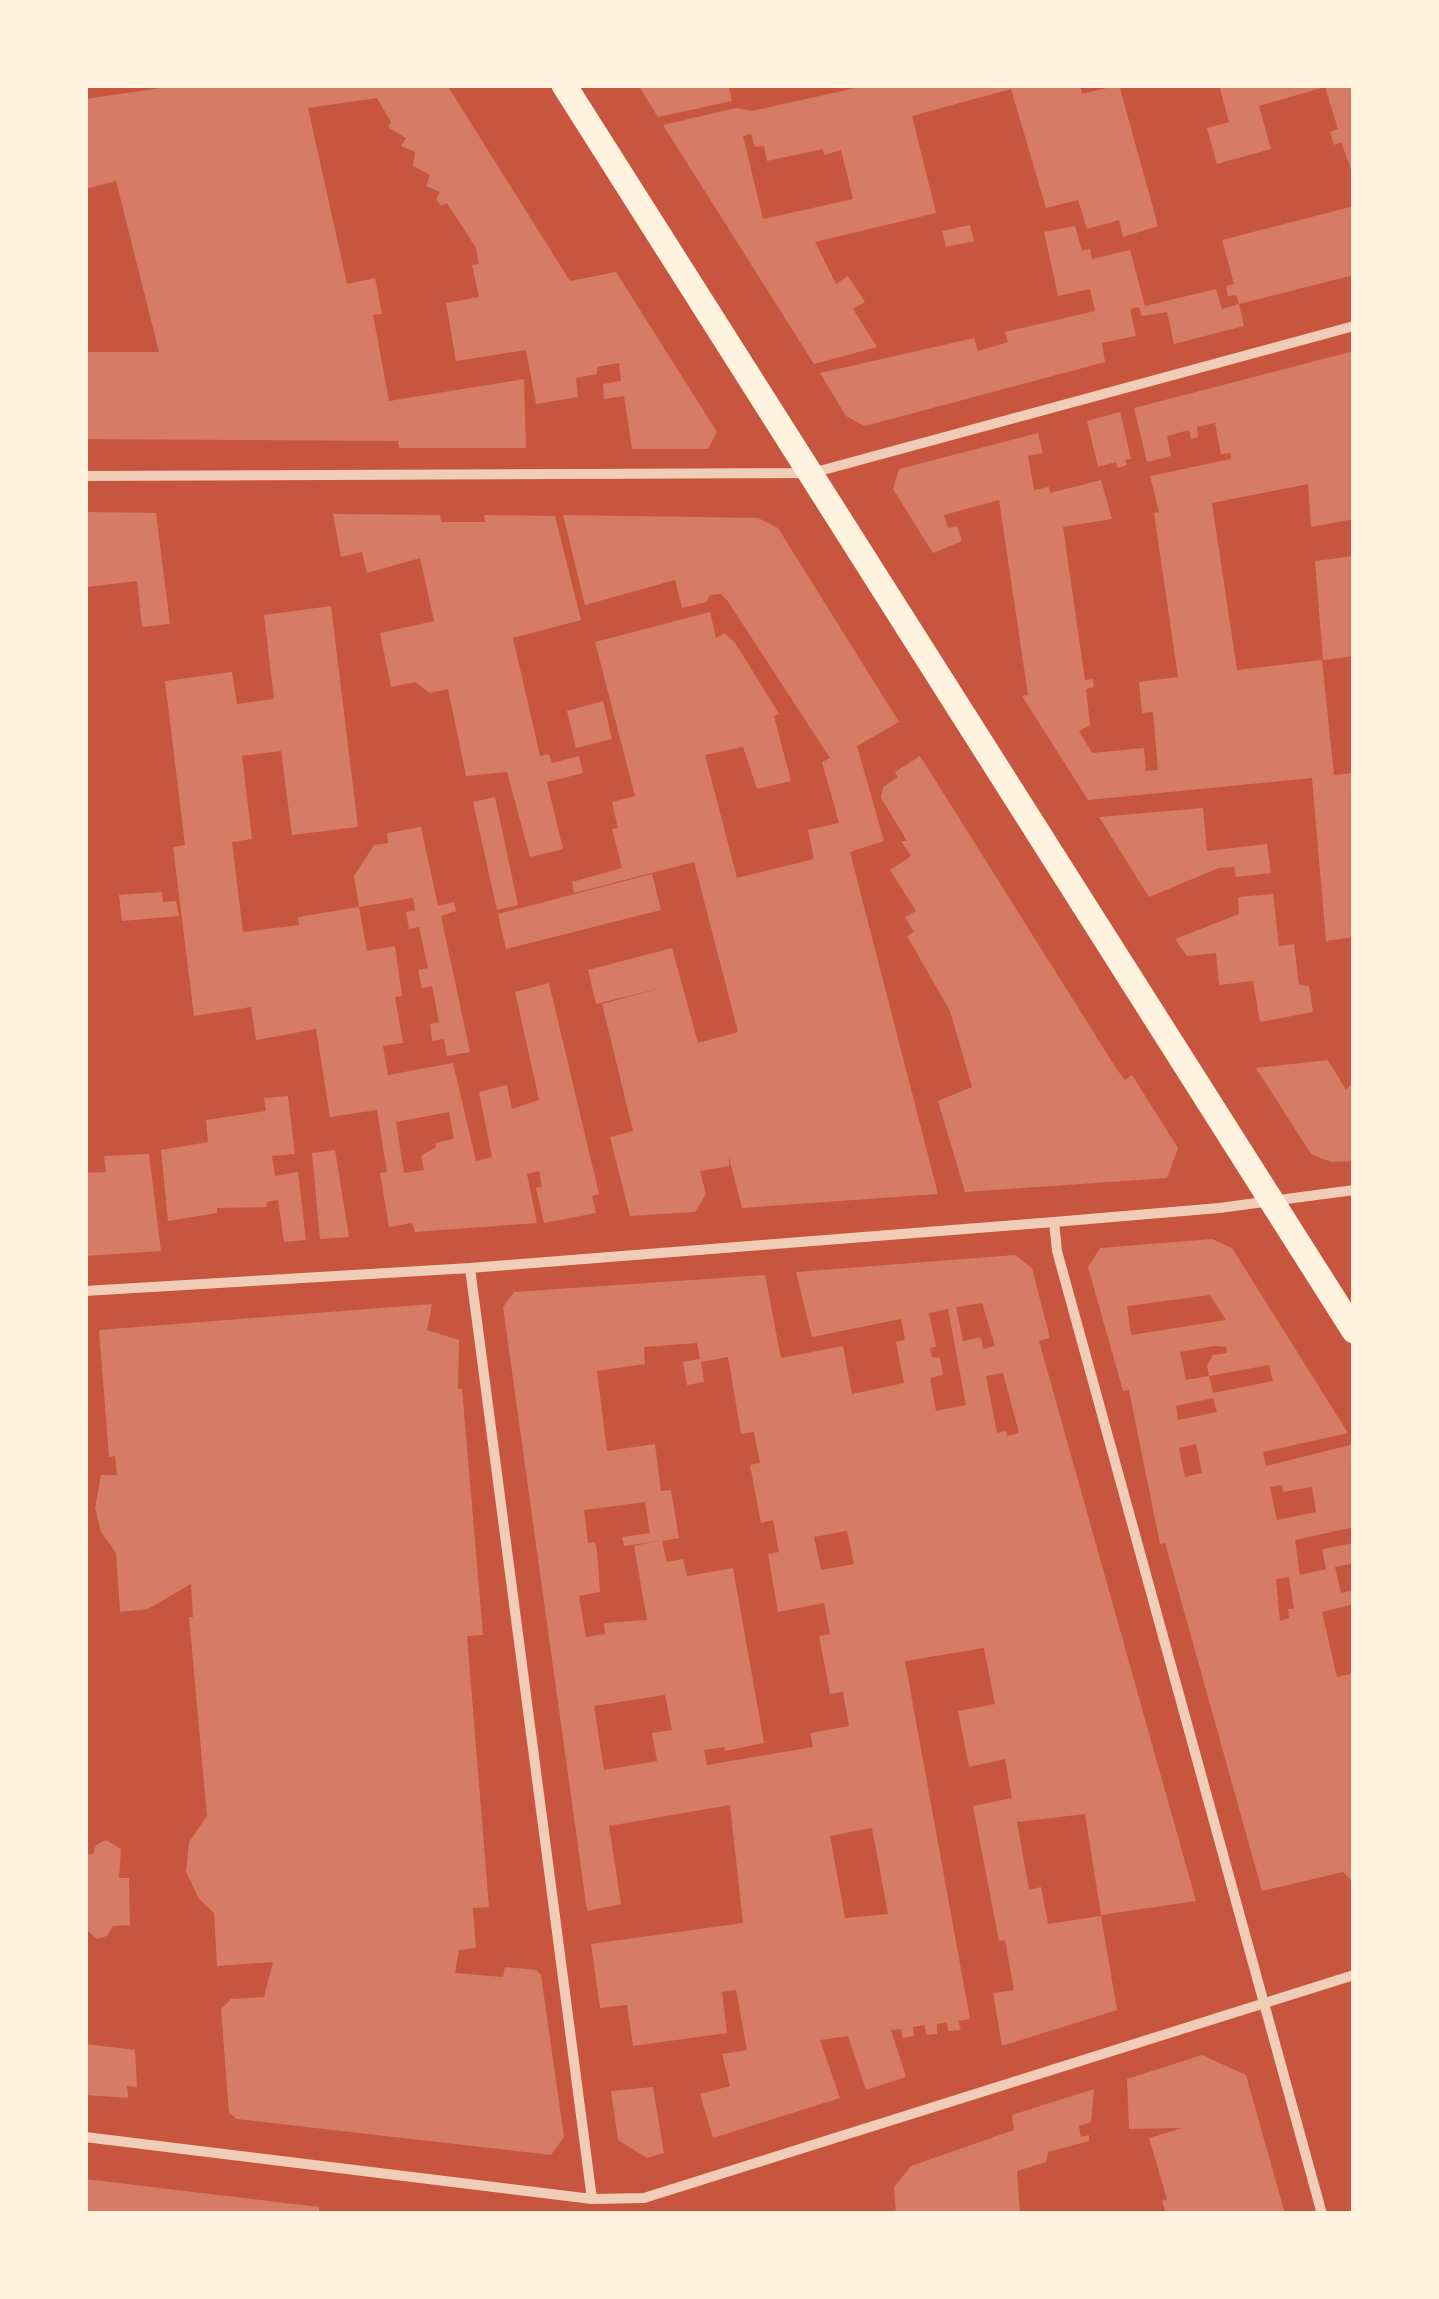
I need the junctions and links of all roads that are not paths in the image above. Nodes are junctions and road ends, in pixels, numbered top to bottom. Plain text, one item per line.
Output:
1 (564, 85) edge
2 (1354, 326) edge
3 (812, 472) junction
4 (85, 476) edge
5 (1354, 1190) edge
6 (1272, 1200) junction
7 (1054, 1222) junction
8 (470, 1268) junction
9 (85, 1291) edge
10 (1354, 1331) edge
11 (1354, 1975) edge
12 (1262, 2004) junction
13 (85, 2137) edge
14 (592, 2199) junction
15 (1322, 2214) edge

1 - 3 main road
2 - 3 street
3 - 4 street
3 - 6 main road
5 - 6 street
6 - 7 street
6 - 10 main road
7 - 8 street
7 - 12 street
8 - 9 street
8 - 14 street
11 - 12 street
12 - 14 street
12 - 15 street
13 - 14 street

